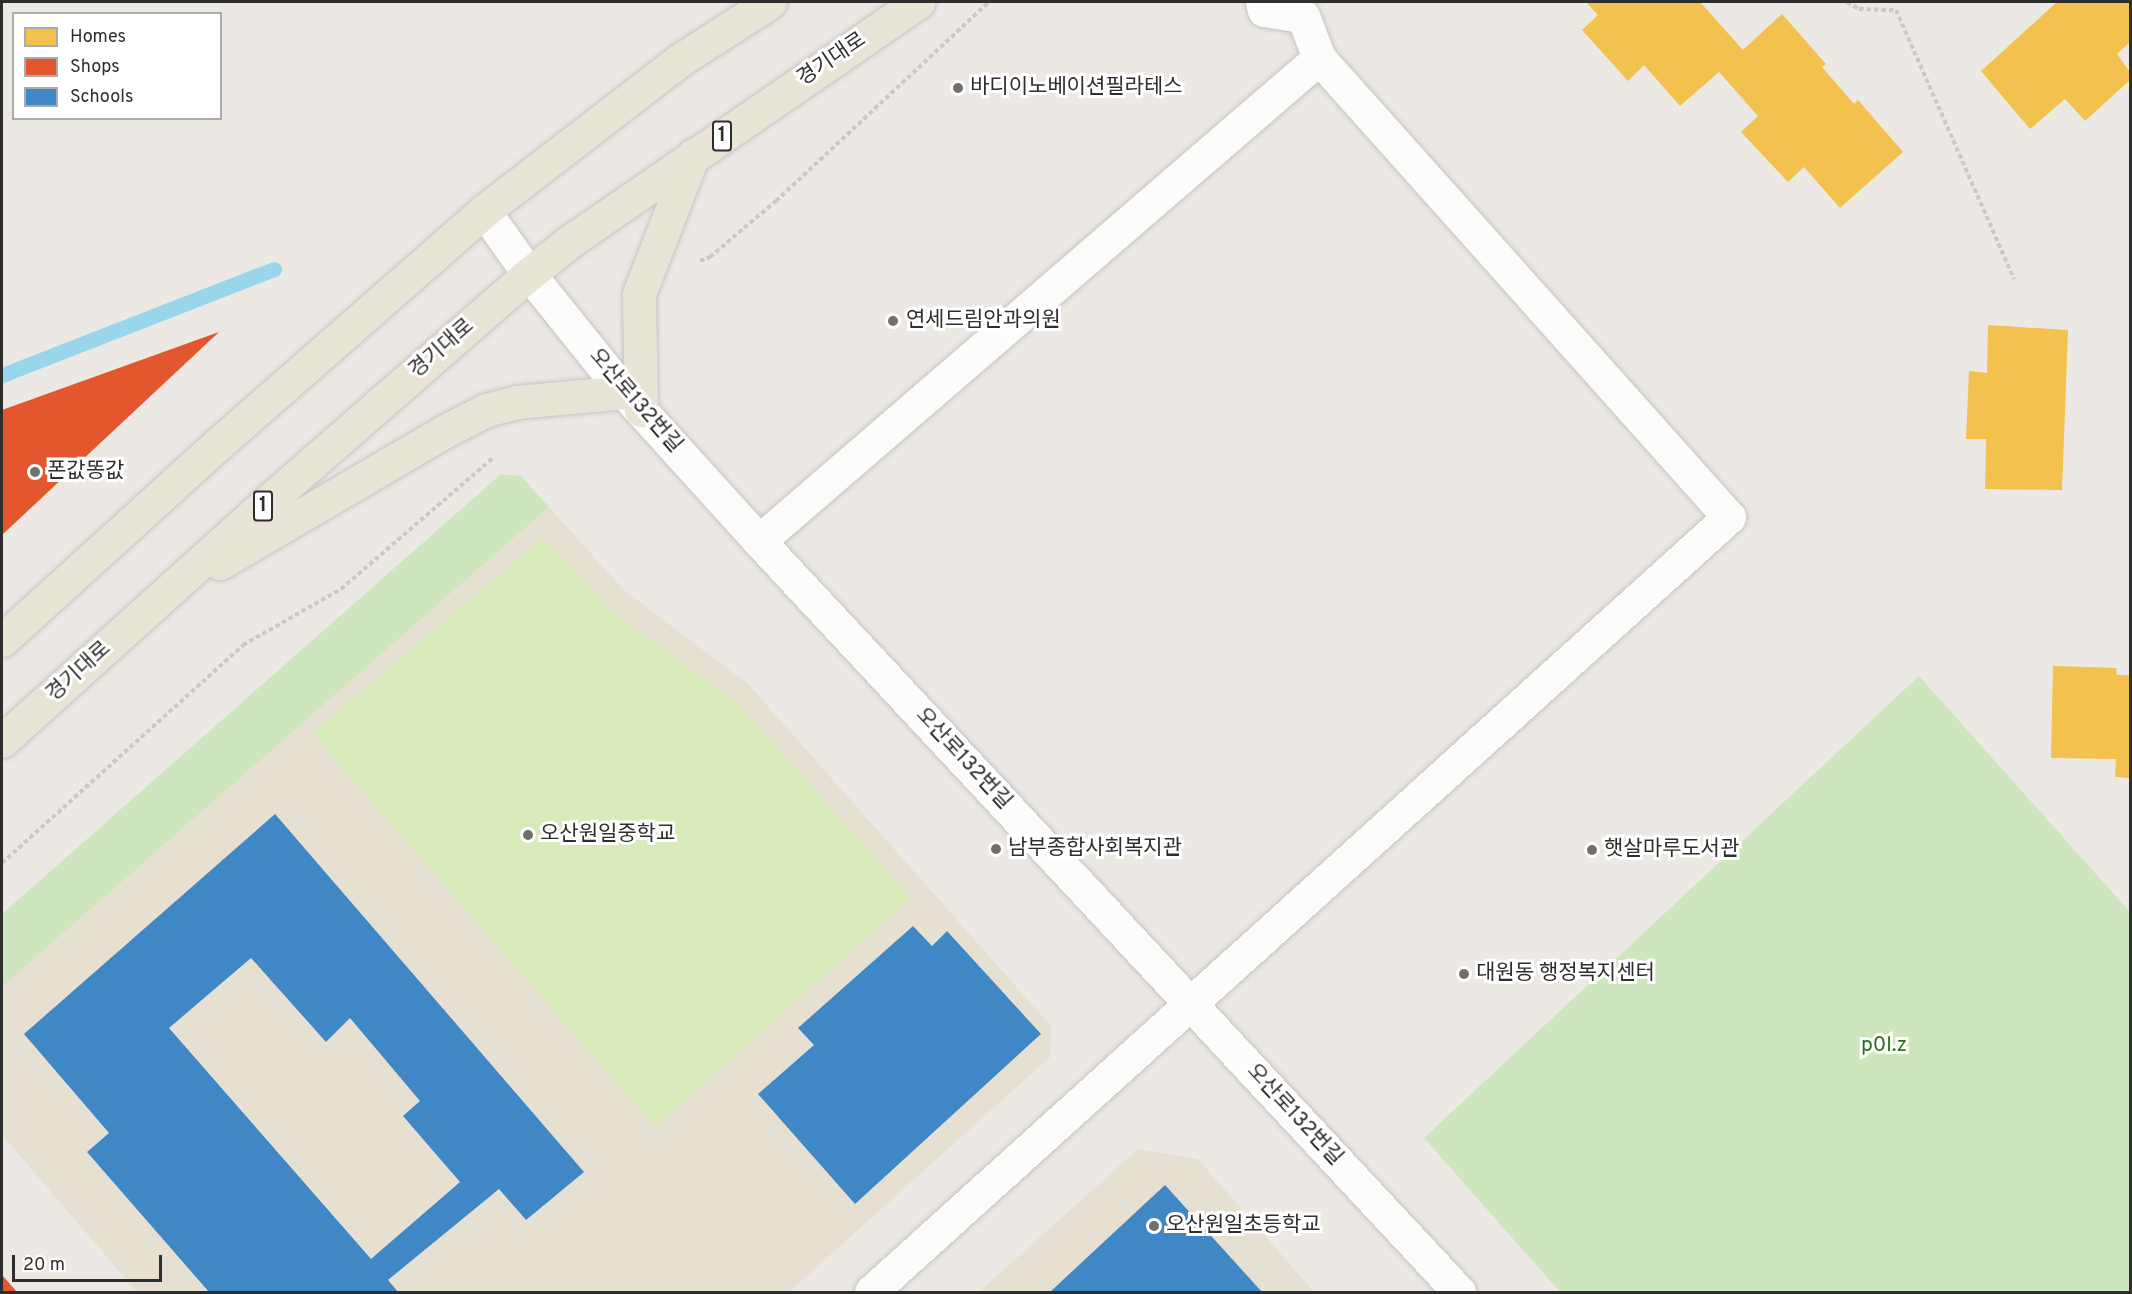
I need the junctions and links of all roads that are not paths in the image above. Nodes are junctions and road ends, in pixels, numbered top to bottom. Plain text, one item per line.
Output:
1 (770, 2) edge
2 (918, 2) edge
3 (1262, 2) edge
4 (1319, 58) junction
5 (693, 155) junction
6 (484, 211) junction
7 (528, 274) junction
8 (633, 401) junction
9 (759, 541) junction
10 (162, 597) junction
11 (2, 640) edge
12 (2, 741) edge
13 (1191, 1004) junction
14 (871, 1293) edge
15 (1459, 1293) edge

1 - 6 main road
2 - 5 main road, 경기대로 / 1
3 - 4 street
4 - 9 street
4 - 13 street
5 - 7 main road, 경기대로 / 1
5 - 8 main road
6 - 7 street, 오산로132번길
6 - 11 main road
7 - 8 street, 오산로132번길
7 - 10 main road, 경기대로 / 1
8 - 9 street, 오산로132번길
8 - 10 main road
9 - 13 street, 오산로132번길
10 - 12 main road, 경기대로 / 1
13 - 14 street
13 - 15 street, 오산로132번길

